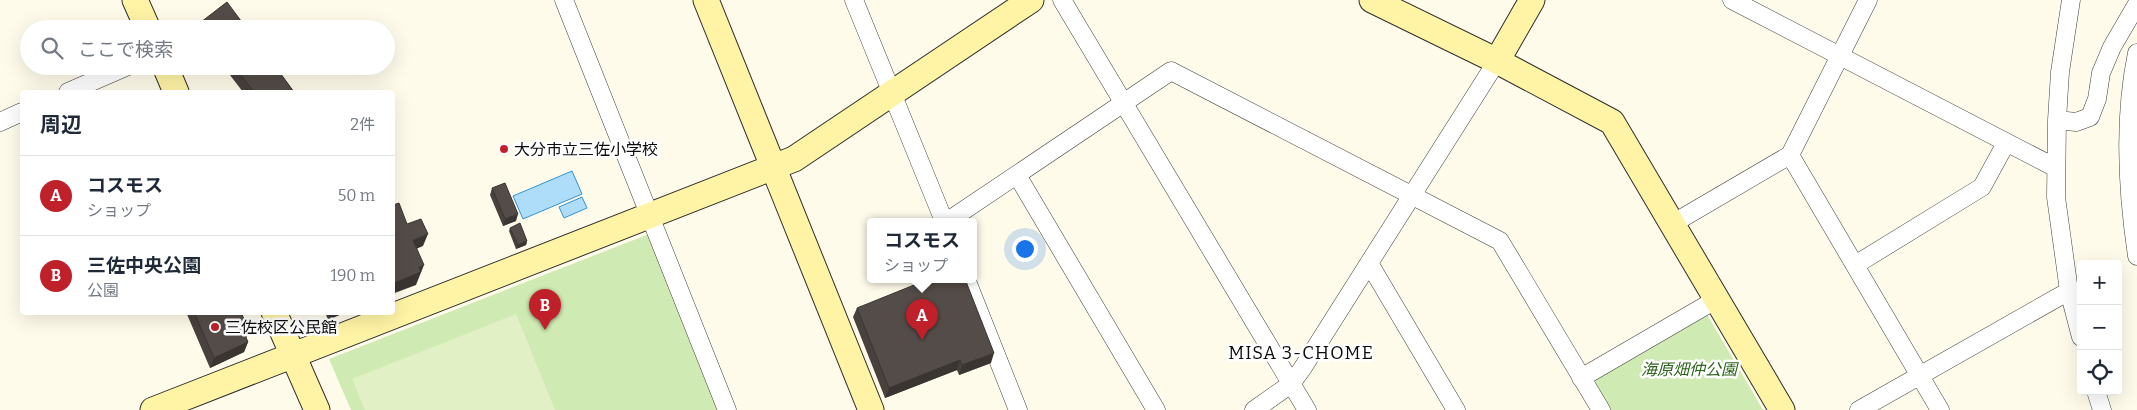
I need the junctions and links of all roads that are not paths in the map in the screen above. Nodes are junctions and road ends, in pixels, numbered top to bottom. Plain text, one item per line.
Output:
1 (135, 0) edge
2 (564, 0) edge
3 (706, 0) edge
4 (854, 0) edge
5 (1032, 0) edge
6 (1062, 0) edge
7 (1372, 0) edge
8 (1532, 0) edge
9 (1732, 0) edge
10 (1868, 0) edge
11 (2068, 2) edge
12 (2137, 4) edge
13 (144, 20) edge
14 (2137, 53) edge
15 (1839, 56) junction
16 (1497, 61) junction
17 (107, 75) edge
18 (169, 75) edge
19 (73, 90) edge
20 (175, 90) edge
21 (892, 94) junction
22 (1124, 103) junction
23 (20, 113) edge
24 (2057, 120) junction
25 (0, 122) edge
26 (2006, 143) junction
27 (1790, 155) junction
28 (773, 167) junction
29 (2056, 168) junction
30 (1017, 175) junction
31 (1412, 195) junction
32 (650, 215) junction
33 (943, 218) edge
34 (952, 218) edge
35 (1672, 224) junction
36 (2137, 256) edge
37 (1369, 263) junction
38 (1855, 265) junction
39 (968, 283) edge
40 (2069, 291) junction
41 (1717, 299) junction
42 (275, 315) edge
43 (2077, 322) edge
44 (293, 355) junction
45 (1920, 376) junction
46 (1581, 378) junction
47 (1291, 384) junction
48 (2097, 395) edge
49 (153, 410) edge
50 (317, 410) edge
51 (727, 410) edge
52 (871, 410) edge
53 (1018, 410) edge
54 (1156, 410) edge
55 (1254, 410) edge
56 (1307, 410) edge
57 (1456, 410) edge
58 (1601, 410) edge
59 (1782, 410) edge
60 (1859, 410) edge
61 (1940, 410) edge
62 (2102, 410) edge

1 - 13 street
2 - 32 street
3 - 28 street
4 - 21 street
5 - 21 street
6 - 22 street
7 - 16 street
8 - 16 street
9 - 15 street
10 - 15 street
11 - 24 street
12 - 24 street
14 - 36 street
15 - 26 street
15 - 27 street
16 - 31 street
16 - 35 street
17 - 19 street
18 - 20 street
21 - 28 street
21 - 33 street
22 - 30 street
22 - 31 street
22 - 47 street
23 - 25 street
24 - 29 street
26 - 29 street
26 - 38 street
27 - 35 street
27 - 38 street
28 - 32 street
28 - 52 street
29 - 40 street
30 - 34 street
30 - 54 street
31 - 37 street
31 - 46 street
32 - 44 street
32 - 51 street
35 - 41 street
37 - 47 street
37 - 57 street
38 - 45 street
39 - 53 street
40 - 43 street
40 - 45 street
41 - 46 street
41 - 59 street
42 - 44 street
44 - 49 street
44 - 50 street
45 - 60 street
45 - 61 street
46 - 58 street
47 - 55 street
47 - 56 street
48 - 62 street

